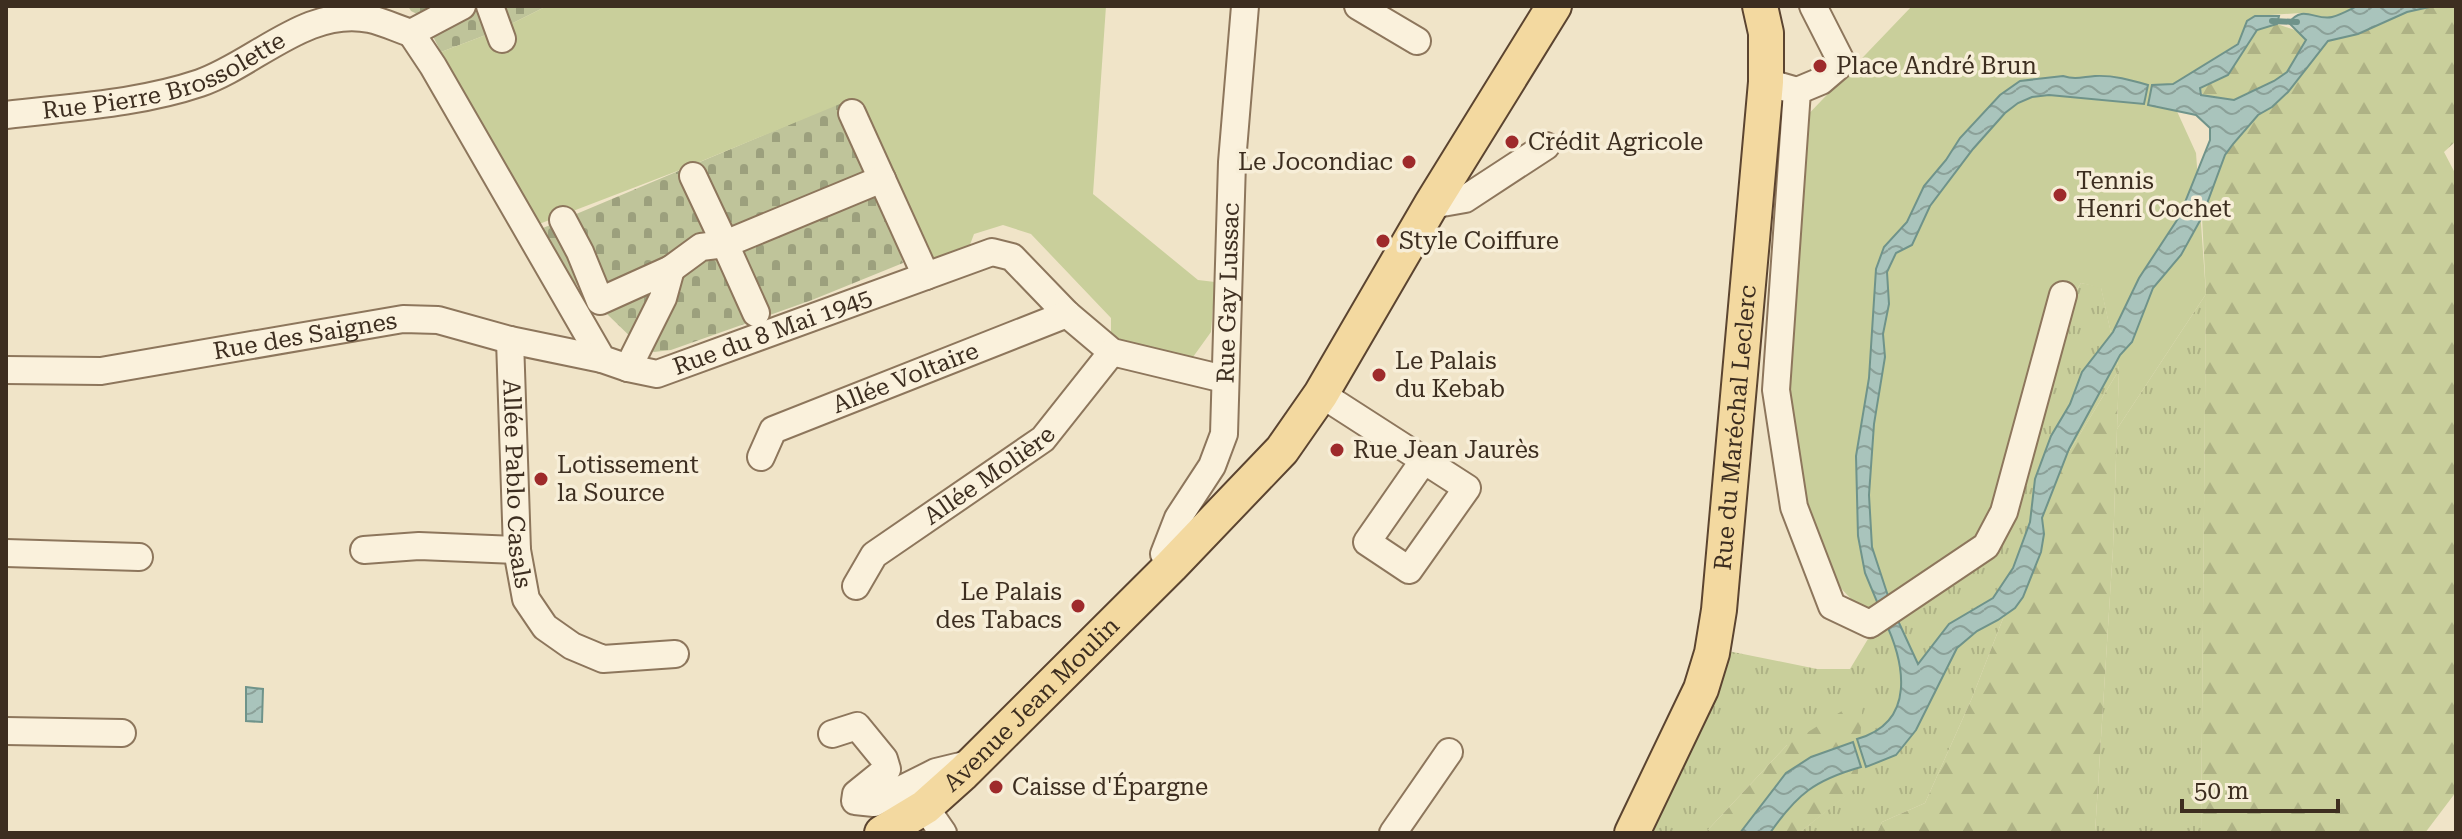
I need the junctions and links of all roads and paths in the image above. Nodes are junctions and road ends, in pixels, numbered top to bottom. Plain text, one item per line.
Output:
1 (462, 6) edge
2 (490, 6) edge
3 (1245, 6) edge
4 (1358, 6) edge
5 (1554, 6) edge
6 (1760, 6) edge
7 (1813, 6) edge
8 (411, 33) junction
9 (502, 39) dead end
10 (1417, 41) dead end
11 (1781, 87) junction
12 (852, 113) dead end
13 (6, 115) edge
14 (1546, 146) dead end
15 (693, 176) dead end
16 (882, 179) junction
17 (1431, 205) junction
18 (563, 220) dead end
19 (725, 244) junction
20 (671, 269) junction
21 (926, 276) junction
22 (2063, 295) dead end
23 (756, 313) dead end
24 (1067, 314) junction
25 (510, 340) junction
26 (1112, 352) junction
27 (602, 359) junction
28 (628, 368) junction
29 (6, 370) edge
30 (1224, 379) junction
31 (1321, 394) junction
32 (761, 457) dead end
33 (1424, 460) dead end
34 (364, 550) dead end
35 (517, 550) junction
36 (6, 553) edge
37 (139, 557) dead end
38 (1171, 566) junction
39 (856, 586) dead end
40 (675, 654) dead end
41 (6, 731) edge
42 (122, 733) dead end
43 (832, 734) dead end
44 (1449, 752) dead end
45 (973, 763) junction
46 (934, 820) edge
47 (882, 833) edge
48 (1393, 833) edge
49 (1632, 833) edge

1 - 8 street
2 - 9 street
3 - 30 street, Rue Gay Lussac
4 - 10 street
5 - 17 main road
6 - 11 main road, Rue du Maréchal Leclerc
7 - 11 street
8 - 13 street, Rue Pierre Brossolette
8 - 27 street
11 - 22 street
11 - 49 main road, Rue du Maréchal Leclerc
12 - 16 street
14 - 17 street
15 - 19 street
16 - 19 street
16 - 21 street
17 - 31 main road
18 - 20 street
19 - 20 street
19 - 23 street
20 - 28 street
21 - 24 street, Rue du 8 Mai 1945
21 - 28 street, Rue du 8 Mai 1945
24 - 26 street, Rue du 8 Mai 1945
24 - 32 street, Allée Voltaire
25 - 27 street, Rue des Saignes
25 - 29 street, Rue des Saignes
25 - 35 street, Allée Pablo Casals
26 - 30 street, Rue du 8 Mai 1945
26 - 39 street, Allée Molière
27 - 28 street, Rue du 8 Mai 1945
30 - 38 street, Rue Gay Lussac
31 - 33 street
31 - 38 main road
34 - 35 street
35 - 40 street, Allée Pablo Casals
36 - 37 street
38 - 45 main road, Avenue Jean Moulin
41 - 42 street
43 - 45 street
44 - 48 street
45 - 46 main road, Avenue Jean Moulin
46 - 47 main road, Avenue Jean Moulin

